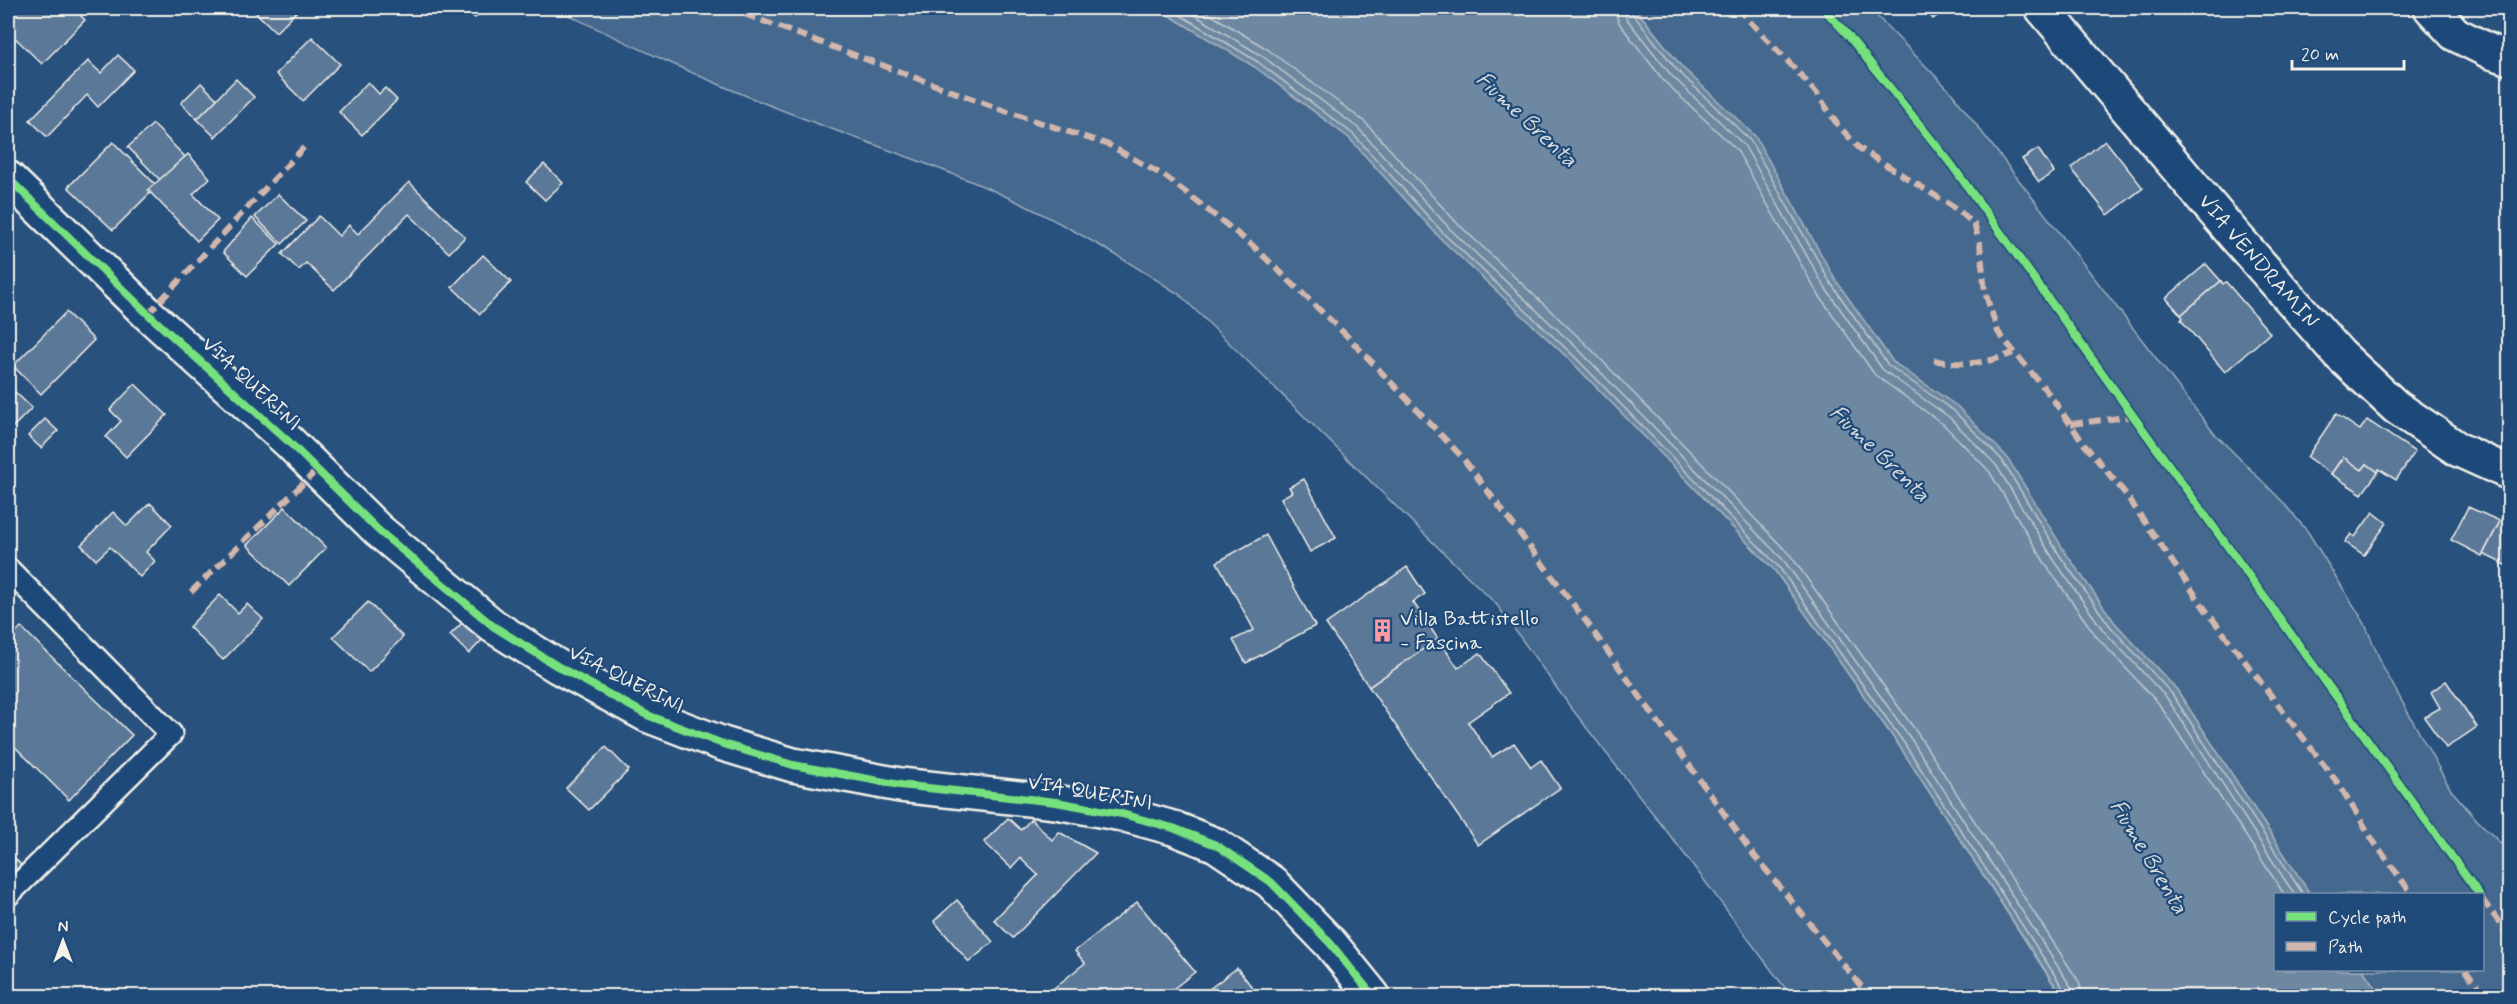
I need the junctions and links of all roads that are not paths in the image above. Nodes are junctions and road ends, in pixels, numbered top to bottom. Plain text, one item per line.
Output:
1 (2042, 8) edge
2 (2431, 8) edge
3 (2510, 58) edge
4 (8, 178) edge
5 (2510, 473) edge
6 (8, 569) edge
7 (8, 895) edge
8 (1372, 996) edge

1 - 5 street, VIA VENDRAMIN
2 - 3 street
4 - 8 street, VIA QUERINI
6 - 7 lane

